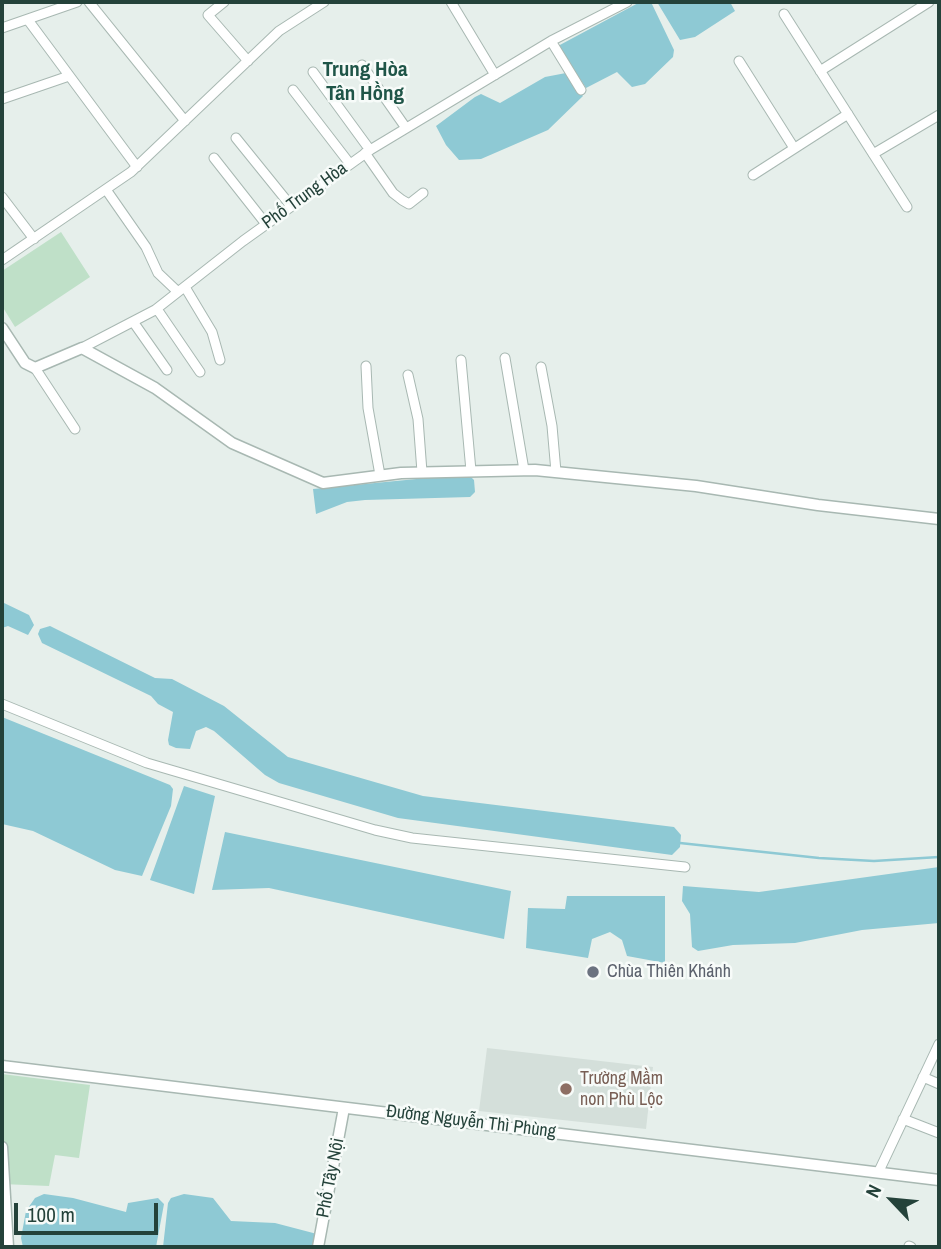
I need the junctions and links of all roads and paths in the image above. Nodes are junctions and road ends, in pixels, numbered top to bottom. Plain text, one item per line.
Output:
1 (77, 2) edge
2 (89, 2) edge
3 (224, 2) edge
4 (324, 2) edge
5 (451, 2) edge
6 (627, 2) edge
7 (929, 2) edge
8 (784, 15) dead end
9 (28, 20) junction
10 (2, 29) edge
11 (551, 41) junction
12 (248, 61) junction
13 (739, 61) dead end
14 (362, 65) dead end
15 (820, 71) junction
16 (313, 72) dead end
17 (495, 75) junction
18 (69, 76) junction
19 (579, 86) dead end
20 (293, 90) dead end
21 (2, 99) edge
22 (848, 114) junction
23 (939, 115) edge
24 (185, 121) junction
25 (406, 128) junction
26 (236, 138) dead end
27 (794, 148) junction
28 (368, 152) junction
29 (873, 154) junction
30 (214, 158) dead end
31 (350, 164) junction
32 (137, 167) junction
33 (753, 175) dead end
34 (107, 191) junction
35 (423, 193) dead end
36 (2, 197) edge
37 (290, 206) junction
38 (907, 207) dead end
39 (266, 224) junction
40 (34, 239) junction
41 (2, 260) edge
42 (182, 290) junction
43 (157, 309) junction
44 (134, 323) junction
45 (2, 328) edge
46 (82, 348) junction
47 (505, 358) dead end
48 (220, 360) dead end
49 (461, 360) dead end
50 (366, 366) dead end
51 (541, 367) dead end
52 (35, 368) junction
53 (167, 370) dead end
54 (200, 372) dead end
55 (408, 375) dead end
56 (75, 429) dead end
57 (524, 470) junction
58 (471, 471) junction
59 (422, 472) junction
60 (556, 472) junction
61 (380, 475) junction
62 (939, 519) edge
63 (2, 704) edge
64 (685, 867) dead end
65 (939, 1044) edge
66 (2, 1066) edge
67 (923, 1077) junction
68 (939, 1084) edge
69 (344, 1108) junction
70 (904, 1119) junction
71 (939, 1133) edge
72 (2, 1147) edge
73 (879, 1171) junction
74 (939, 1180) edge
75 (8, 1247) edge
76 (317, 1247) edge

1 - 9 street
2 - 24 street
3 - 12 street
4 - 12 street
5 - 17 street
6 - 11 street, Phố Trung Hòa
7 - 15 street
8 - 15 street
9 - 10 street
9 - 18 street
11 - 17 street, Phố Trung Hòa
11 - 19 street
12 - 24 street
13 - 27 street
14 - 25 street
15 - 22 street
16 - 28 street
17 - 25 street, Phố Trung Hòa
18 - 21 street
18 - 32 street
20 - 31 street
22 - 27 street
22 - 29 street
23 - 29 street
24 - 32 street
25 - 28 street, Phố Trung Hòa
26 - 37 street
27 - 33 street
28 - 31 street, Phố Trung Hòa
28 - 35 street
29 - 38 street
30 - 39 street
31 - 37 street, Phố Trung Hòa
32 - 34 street
34 - 40 street
34 - 42 street
36 - 40 street
37 - 39 street, Phố Trung Hòa
39 - 42 street, Phố Trung Hòa
40 - 41 street
42 - 43 street, Phố Trung Hòa
42 - 48 street
43 - 44 street, Phố Trung Hòa
43 - 54 street
44 - 46 street, Phố Trung Hòa
44 - 53 street
45 - 52 street
46 - 52 street, Phố Trung Hòa
46 - 61 street
47 - 57 street
49 - 58 street
50 - 61 street
51 - 60 street
52 - 56 street
55 - 59 street
57 - 58 street
57 - 60 street
58 - 59 street
59 - 61 street
60 - 62 street
63 - 64 street
65 - 67 street
66 - 69 street, Đường Nguyễn Thì Phùng
67 - 68 street
67 - 70 street
69 - 73 street, Đường Nguyễn Thì Phùng
69 - 76 street, Phố Tây Nội
70 - 71 street
70 - 73 street
72 - 75 street
73 - 74 street, Đường Nguyễn Thì Phùng

